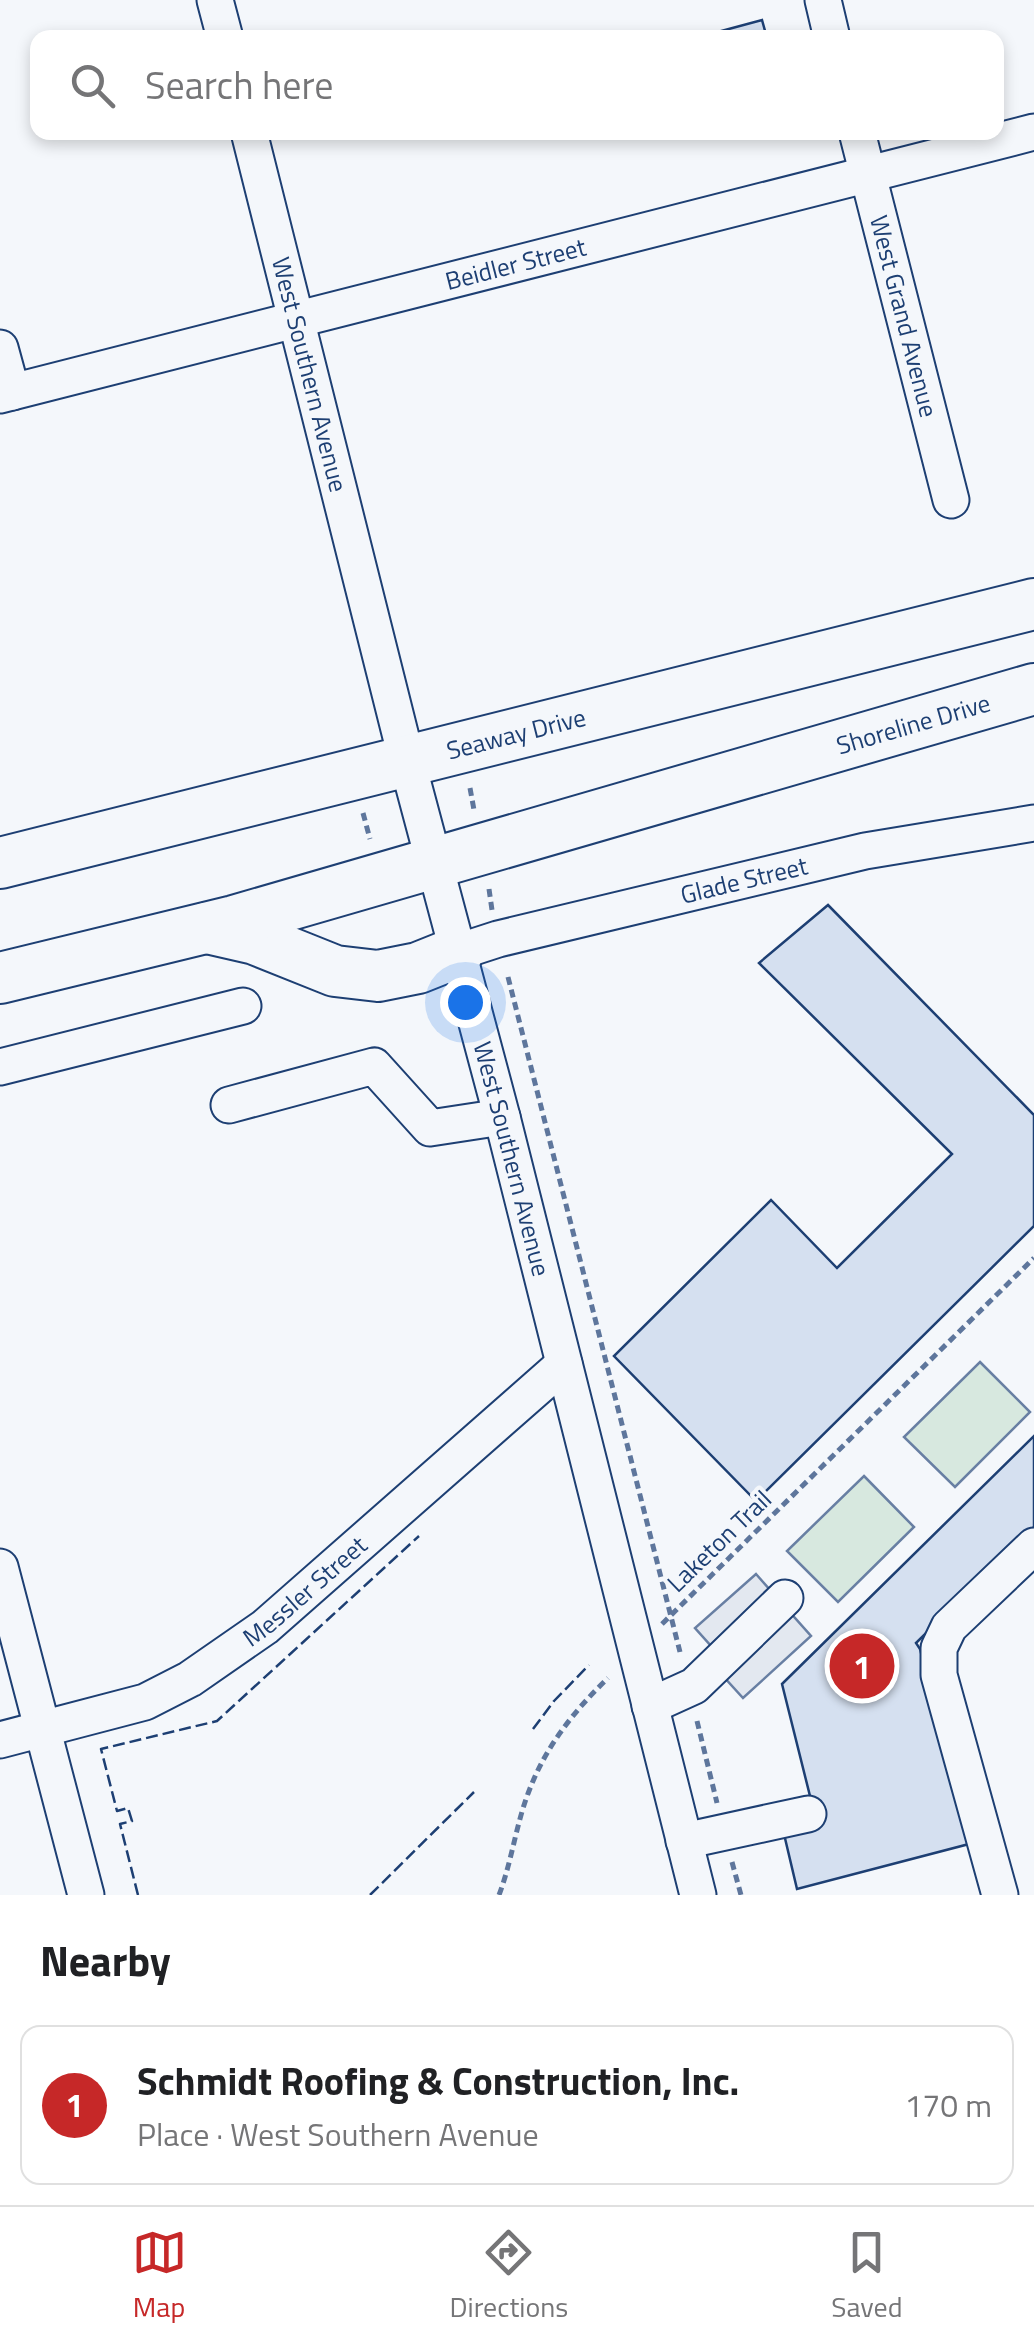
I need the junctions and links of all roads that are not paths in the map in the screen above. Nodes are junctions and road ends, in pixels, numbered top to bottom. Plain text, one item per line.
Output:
1 (215, 0) edge
2 (822, 0) edge
3 (223, 30) edge
4 (830, 30) edge
5 (1034, 132) edge
6 (251, 140) edge
7 (859, 140) edge
8 (1002, 140) edge
9 (1004, 140) edge
10 (868, 174) junction
11 (297, 318) junction
12 (0, 348) edge
13 (6, 394) edge
14 (951, 500) dead end
15 (1034, 604) edge
16 (1034, 689) edge
17 (1034, 717) edge
18 (406, 760) junction
19 (792, 761) junction
20 (320, 783) junction
21 (1032, 831) edge
22 (0, 863) edge
23 (434, 863) junction
24 (0, 889) edge
25 (207, 928) junction
26 (458, 952) junction
27 (0, 978) edge
28 (242, 1006) dead end
29 (0, 1067) edge
30 (229, 1105) dead end
31 (502, 1117) junction
32 (564, 1364) junction
33 (1034, 1546) edge
34 (0, 1567) edge
35 (786, 1598) dead end
36 (650, 1706) junction
37 (42, 1730) junction
38 (0, 1740) edge
39 (808, 1814) dead end
40 (684, 1841) junction
41 (86, 1895) edge
42 (698, 1895) edge
43 (1000, 1895) edge

1 - 3 street
2 - 4 street
5 - 9 street, Beidler Street
6 - 11 street, West Southern Avenue
7 - 10 street, West Grand Avenue
8 - 10 street, Beidler Street
10 - 11 street, Beidler Street
10 - 14 street, West Grand Avenue
11 - 13 street, Beidler Street
11 - 18 street, West Southern Avenue
12 - 13 street
15 - 18 highway, Seaway Drive
16 - 19 highway, Shoreline Drive
17 - 19 highway
18 - 20 highway, Seaway Drive
18 - 23 street, West Southern Avenue
19 - 23 highway
20 - 22 highway, Seaway Drive
20 - 24 highway
21 - 26 street, Glade Street
23 - 25 highway
23 - 26 street, West Southern Avenue
25 - 26 highway
25 - 27 highway
26 - 31 street, West Southern Avenue
28 - 29 street
30 - 31 street
31 - 32 street, West Southern Avenue
32 - 36 street, West Southern Avenue
32 - 37 street, Messler Street
33 - 43 street
34 - 37 street
35 - 36 street
36 - 40 street, West Southern Avenue
37 - 38 street, Messler Street
37 - 41 street
39 - 40 street
40 - 42 street, West Southern Avenue

